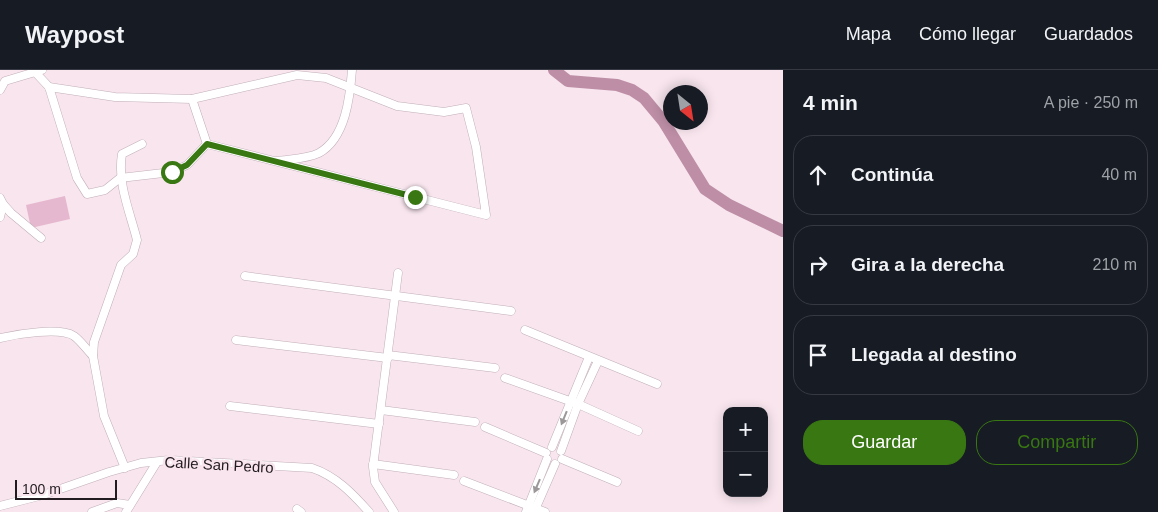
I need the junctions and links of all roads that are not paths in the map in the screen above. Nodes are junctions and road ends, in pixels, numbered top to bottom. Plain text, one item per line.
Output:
1 (352, 70) edge
2 (38, 71) edge
3 (49, 87) junction
4 (351, 87) junction
5 (0, 90) edge
6 (192, 99) junction
7 (142, 144) dead end
8 (207, 144) junction
9 (271, 161) junction
10 (120, 178) junction
11 (1, 201) edge
12 (0, 217) edge
13 (41, 238) dead end
14 (398, 273) dead end
15 (245, 276) dead end
16 (396, 297) junction
17 (511, 311) dead end
18 (525, 330) dead end
19 (0, 338) edge
20 (236, 340) dead end
21 (93, 356) junction
22 (388, 356) junction
23 (589, 357) junction
24 (598, 361) junction
25 (495, 368) dead end
26 (506, 378) dead end
27 (657, 384) dead end
28 (574, 403) junction
29 (230, 406) dead end
30 (381, 410) junction
31 (475, 422) dead end
32 (379, 424) junction
33 (485, 426) dead end
34 (638, 431) dead end
35 (548, 453) junction
36 (559, 458) junction
37 (157, 462) junction
38 (373, 464) junction
39 (126, 468) junction
40 (454, 475) dead end
41 (464, 481) dead end
42 (617, 482) dead end
43 (0, 506) edge
44 (128, 508) edge
45 (531, 509) edge
46 (92, 512) edge
47 (370, 512) edge
48 (394, 512) edge
49 (545, 512) edge

1 - 4 street
2 - 3 street
2 - 5 street
3 - 6 street
3 - 10 street
4 - 6 street
4 - 9 street
4 - 9 street
6 - 8 street
7 - 10 street
8 - 9 street
8 - 10 street
10 - 21 street
11 - 12 street
11 - 13 street
14 - 16 street
15 - 16 street
16 - 17 street
16 - 22 street
18 - 23 street
19 - 21 street
20 - 22 street
21 - 39 street
22 - 25 street
22 - 30 street
23 - 24 street
23 - 28 street
24 - 27 street
24 - 28 street
26 - 28 street
28 - 34 street
28 -> 35 street
28 - 36 street
29 - 32 street
30 - 31 street
30 - 32 street
32 - 38 street
33 - 35 street
35 - 36 street
35 - 36 street
35 -> 45 street
36 - 42 street
36 - 45 street
37 - 39 street, Calle San Pedro
37 - 44 street
37 - 47 street, Calle San Pedro
38 - 40 street
38 - 48 street
39 - 43 street, Calle San Pedro
41 - 45 street
44 - 46 street
45 - 49 street

